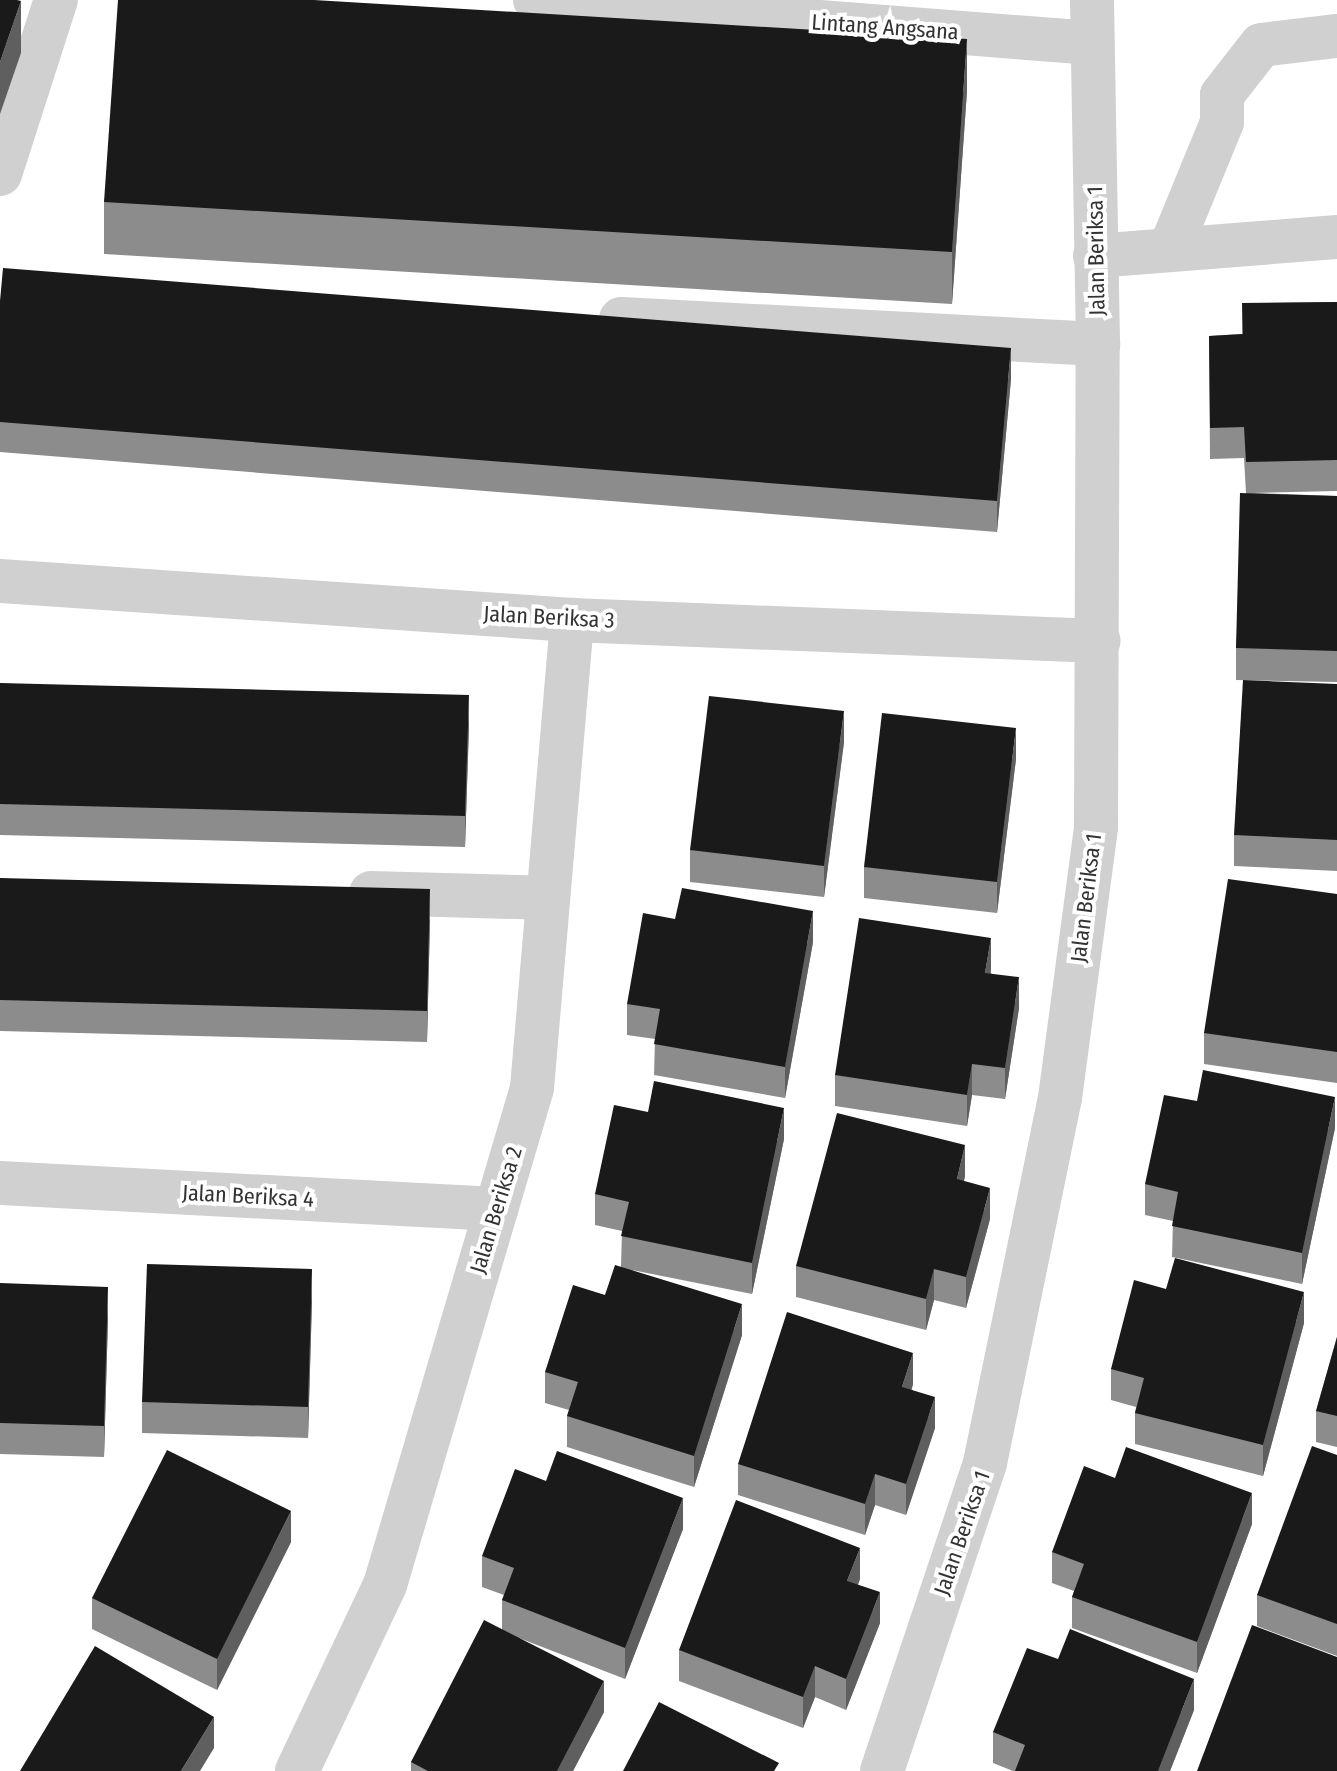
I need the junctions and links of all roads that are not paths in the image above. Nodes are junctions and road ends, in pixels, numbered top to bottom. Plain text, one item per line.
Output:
1 (56, 0) edge
2 (535, 0) edge
3 (1092, 0) edge
4 (1337, 36) edge
5 (1092, 43) junction
6 (0, 174) edge
7 (1337, 237) edge
8 (1170, 249) junction
9 (1095, 256) junction
10 (573, 316) edge
11 (1098, 344) junction
12 (0, 581) edge
13 (572, 620) junction
14 (1099, 641) junction
15 (327, 891) edge
16 (545, 898) junction
17 (0, 1183) edge
18 (496, 1209) junction
19 (297, 1771) edge
20 (882, 1771) edge

1 - 6 street
2 - 5 street, Lintang Angsana
3 - 5 street, Jalan Beriksa 1
4 - 8 street
5 - 9 street, Jalan Beriksa 1
7 - 8 street
8 - 9 street
9 - 11 street, Jalan Beriksa 1
10 - 11 street
11 - 14 street, Jalan Beriksa 1
12 - 13 street, Jalan Beriksa 3
13 - 14 street, Jalan Beriksa 3
13 - 16 street, Jalan Beriksa 2
14 - 20 street, Jalan Beriksa 1
15 - 16 street
16 - 18 street, Jalan Beriksa 2
17 - 18 street, Jalan Beriksa 4
18 - 19 street, Jalan Beriksa 2

